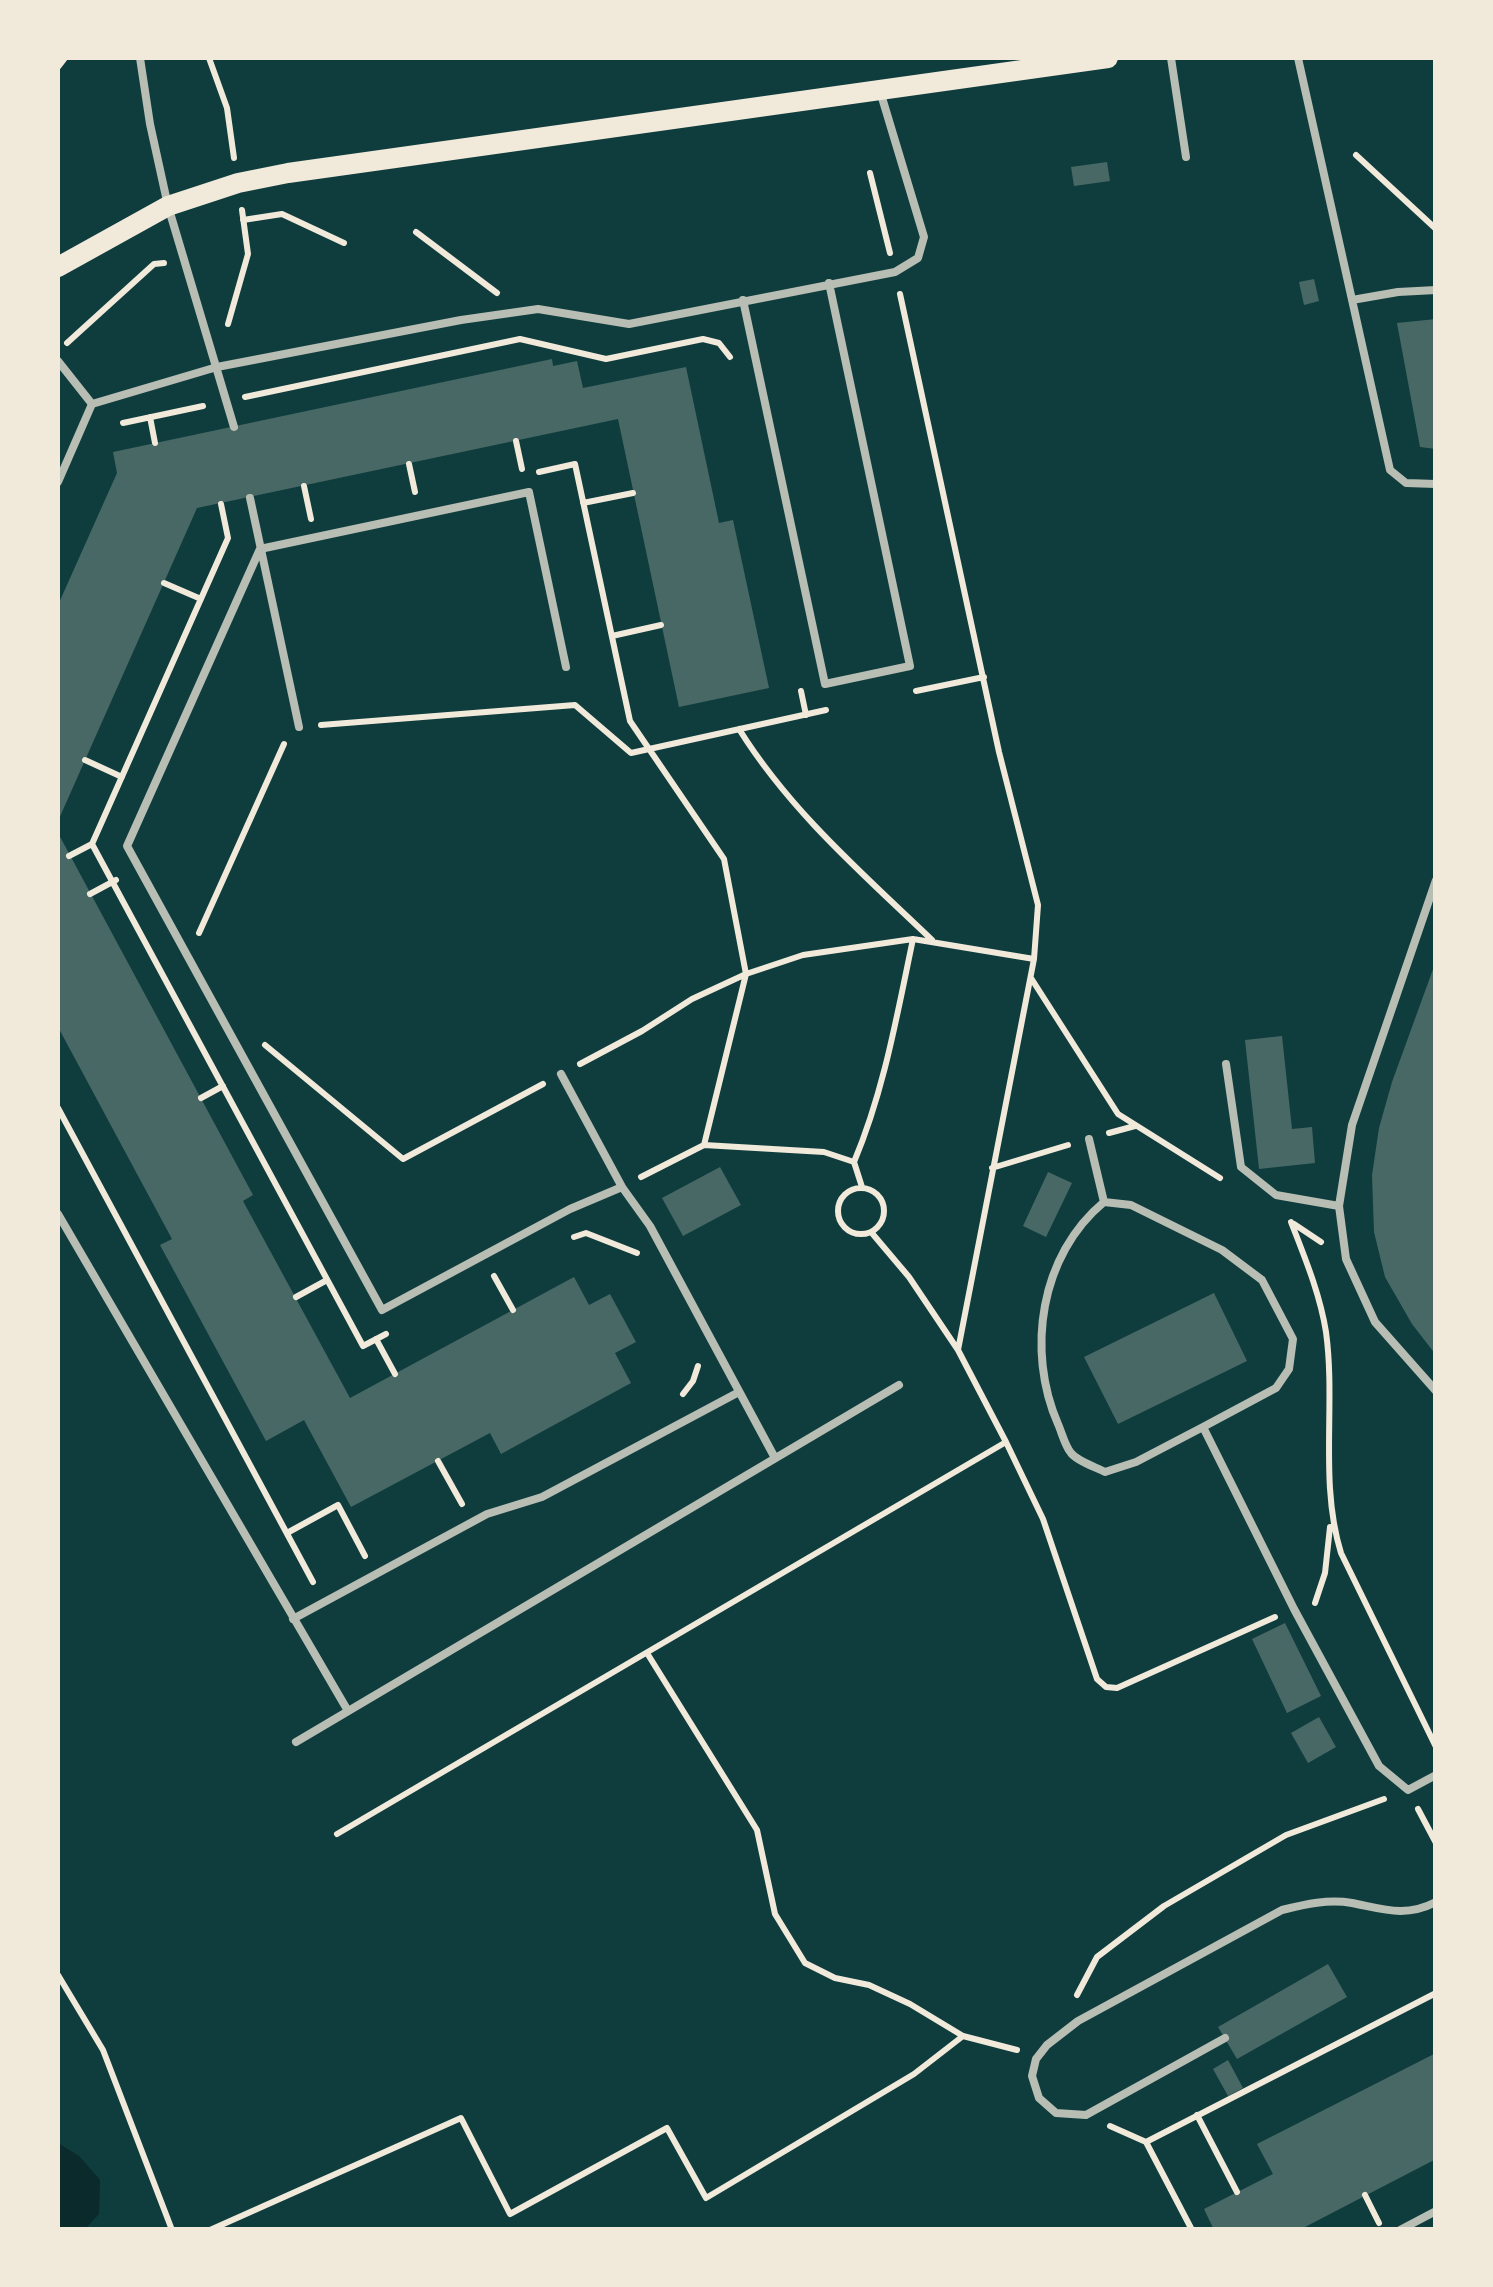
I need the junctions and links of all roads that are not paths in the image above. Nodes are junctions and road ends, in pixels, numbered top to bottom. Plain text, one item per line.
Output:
1 (140, 58) edge
2 (1108, 58) edge
3 (1171, 58) edge
4 (1298, 58) edge
5 (880, 91) junction
6 (1186, 157) dead end
7 (168, 206) junction
8 (58, 267) edge
9 (828, 283) junction
10 (1436, 290) edge
11 (743, 300) junction
12 (1352, 300) junction
13 (58, 361) edge
14 (217, 367) junction
15 (92, 404) junction
16 (234, 427) dead end
17 (58, 482) edge
18 (1436, 484) edge
19 (250, 498) dead end
20 (260, 549) junction
21 (566, 666) dead end
22 (298, 727) road end
23 (1436, 880) edge
24 (1226, 1064) dead end
25 (561, 1074) road end
26 (1089, 1139) road end
27 (622, 1186) junction
28 (1104, 1202) junction
29 (1339, 1206) junction
30 (58, 1214) edge
31 (899, 1385) dead end
32 (1436, 1390) edge
33 (739, 1392) junction
34 (1203, 1426) junction
35 (775, 1458) junction
36 (294, 1618) junction
37 (348, 1711) junction
38 (296, 1742) dead end
39 (1436, 1775) edge
40 (1436, 1902) edge
41 (1225, 2038) dead end
42 (1436, 2211) edge
43 (1400, 2230) edge

1 - 7 lane
2 - 5 main road
3 - 6 lane
4 - 12 lane
5 - 7 main road
5 - 9 lane
7 - 8 main road
7 - 14 lane
9 - 11 lane
9 - 11 lane
10 - 12 lane
11 - 14 lane
12 - 18 lane
13 - 15 lane
14 - 15 lane
14 - 16 lane
15 - 17 lane
19 - 20 lane
20 - 21 lane
20 - 22 lane
20 - 27 lane
23 - 29 lane
24 - 29 lane
25 - 27 lane
26 - 28 lane
27 - 33 lane
28 - 34 lane
28 - 34 lane
29 - 32 lane
30 - 36 lane
31 - 35 lane
33 - 35 lane
33 - 36 lane
34 - 39 lane
35 - 37 lane
36 - 37 lane
37 - 38 lane
40 - 41 lane
42 - 43 lane

